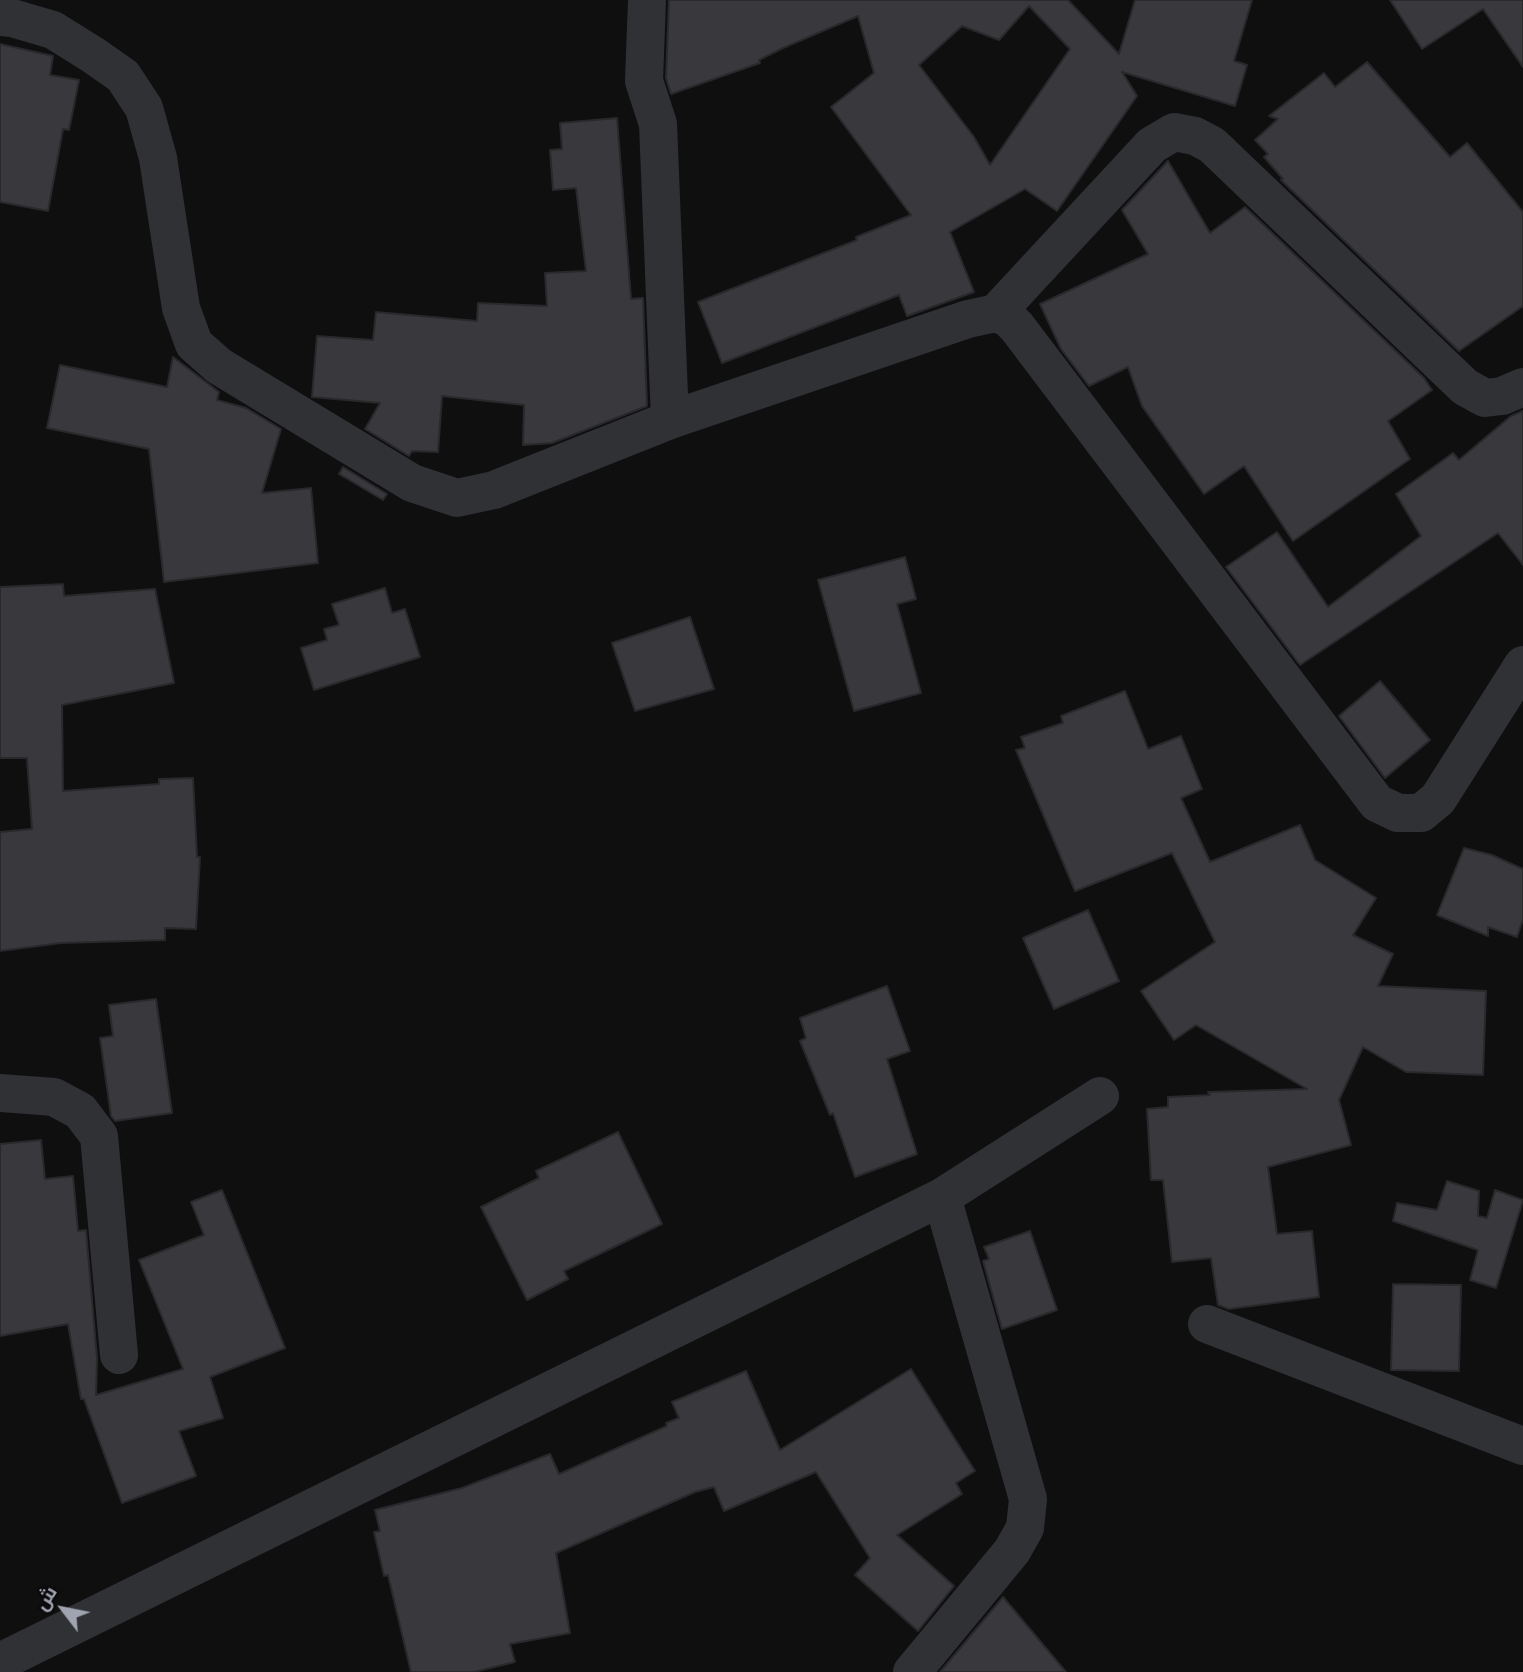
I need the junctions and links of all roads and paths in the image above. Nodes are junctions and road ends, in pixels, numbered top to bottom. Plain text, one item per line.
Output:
1 (647, 0) edge
2 (0, 18) edge
3 (996, 313) junction
4 (1523, 387) edge
5 (670, 420) junction
6 (1523, 665) edge
7 (0, 1093) edge
8 (1100, 1096) dead end
9 (942, 1197) junction
10 (1207, 1324) dead end
11 (119, 1355) dead end
12 (1523, 1446) edge
13 (0, 1662) edge
14 (912, 1672) edge

1 - 5 street
2 - 5 street
3 - 4 street
3 - 5 street
3 - 6 street
7 - 11 street
8 - 9 street
9 - 13 street
9 - 14 street
10 - 12 street

